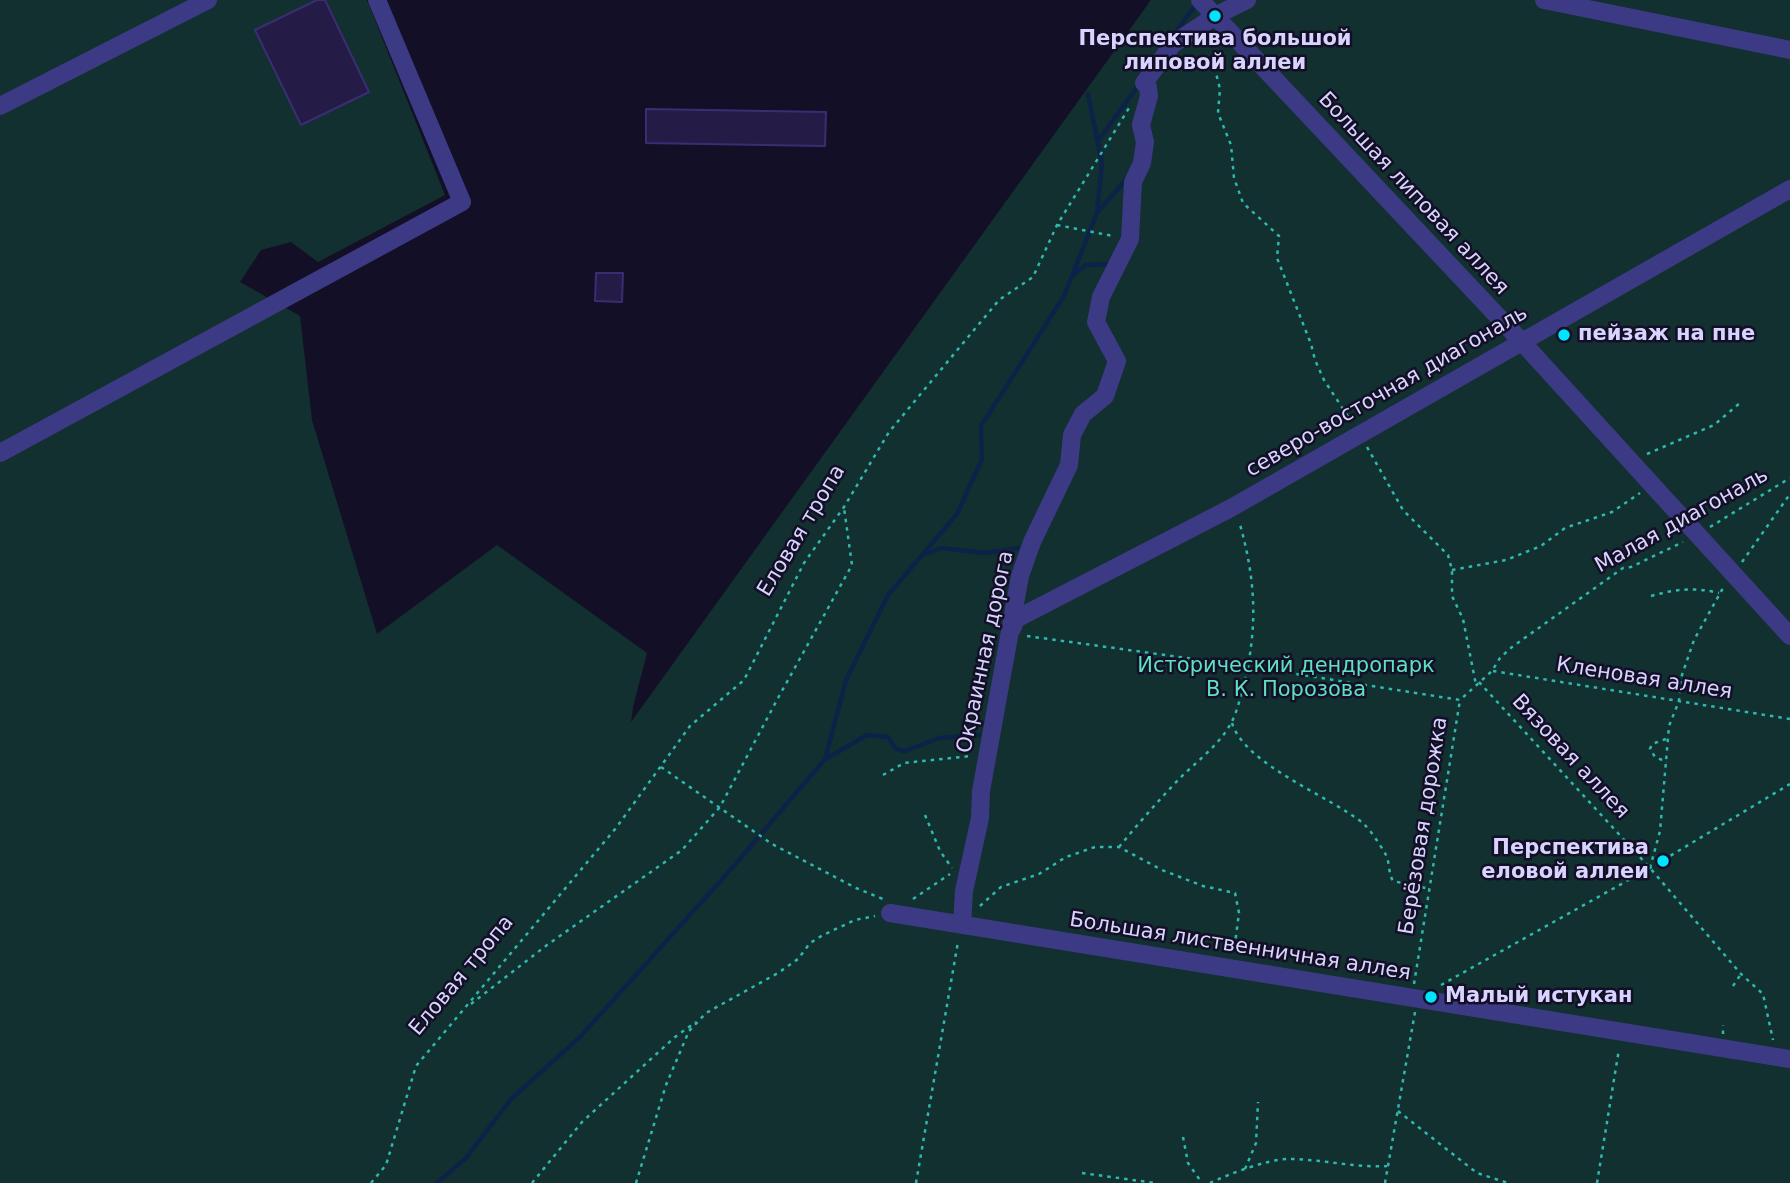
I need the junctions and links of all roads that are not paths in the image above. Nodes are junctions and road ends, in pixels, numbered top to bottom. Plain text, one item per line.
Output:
1 (208, 0) edge
2 (377, 0) edge
3 (1200, 0) edge
4 (1247, 0) edge
5 (1544, 0) edge
6 (1219, 21) junction
7 (1790, 50) edge
8 (0, 106) edge
9 (1790, 189) edge
10 (1522, 342) junction
11 (0, 453) edge
12 (1010, 633) junction
13 (1790, 636) edge
14 (890, 907) road end
15 (962, 922) junction
16 (1783, 1058) edge

1 - 8 street
2 - 11 street
3 - 6 street, Большая липовая аллея
4 - 6 street
5 - 7 street
6 - 10 street, Большая липовая аллея
6 - 12 street, Окраинная дорога
9 - 10 street, северо-восточная диагональ
10 - 12 street, северо-восточная диагональ
10 - 13 street, Большая липовая аллея
12 - 15 street, Окраинная дорога
14 - 15 street, Большая лиственничная аллея
15 - 16 street, Большая лиственничная аллея

